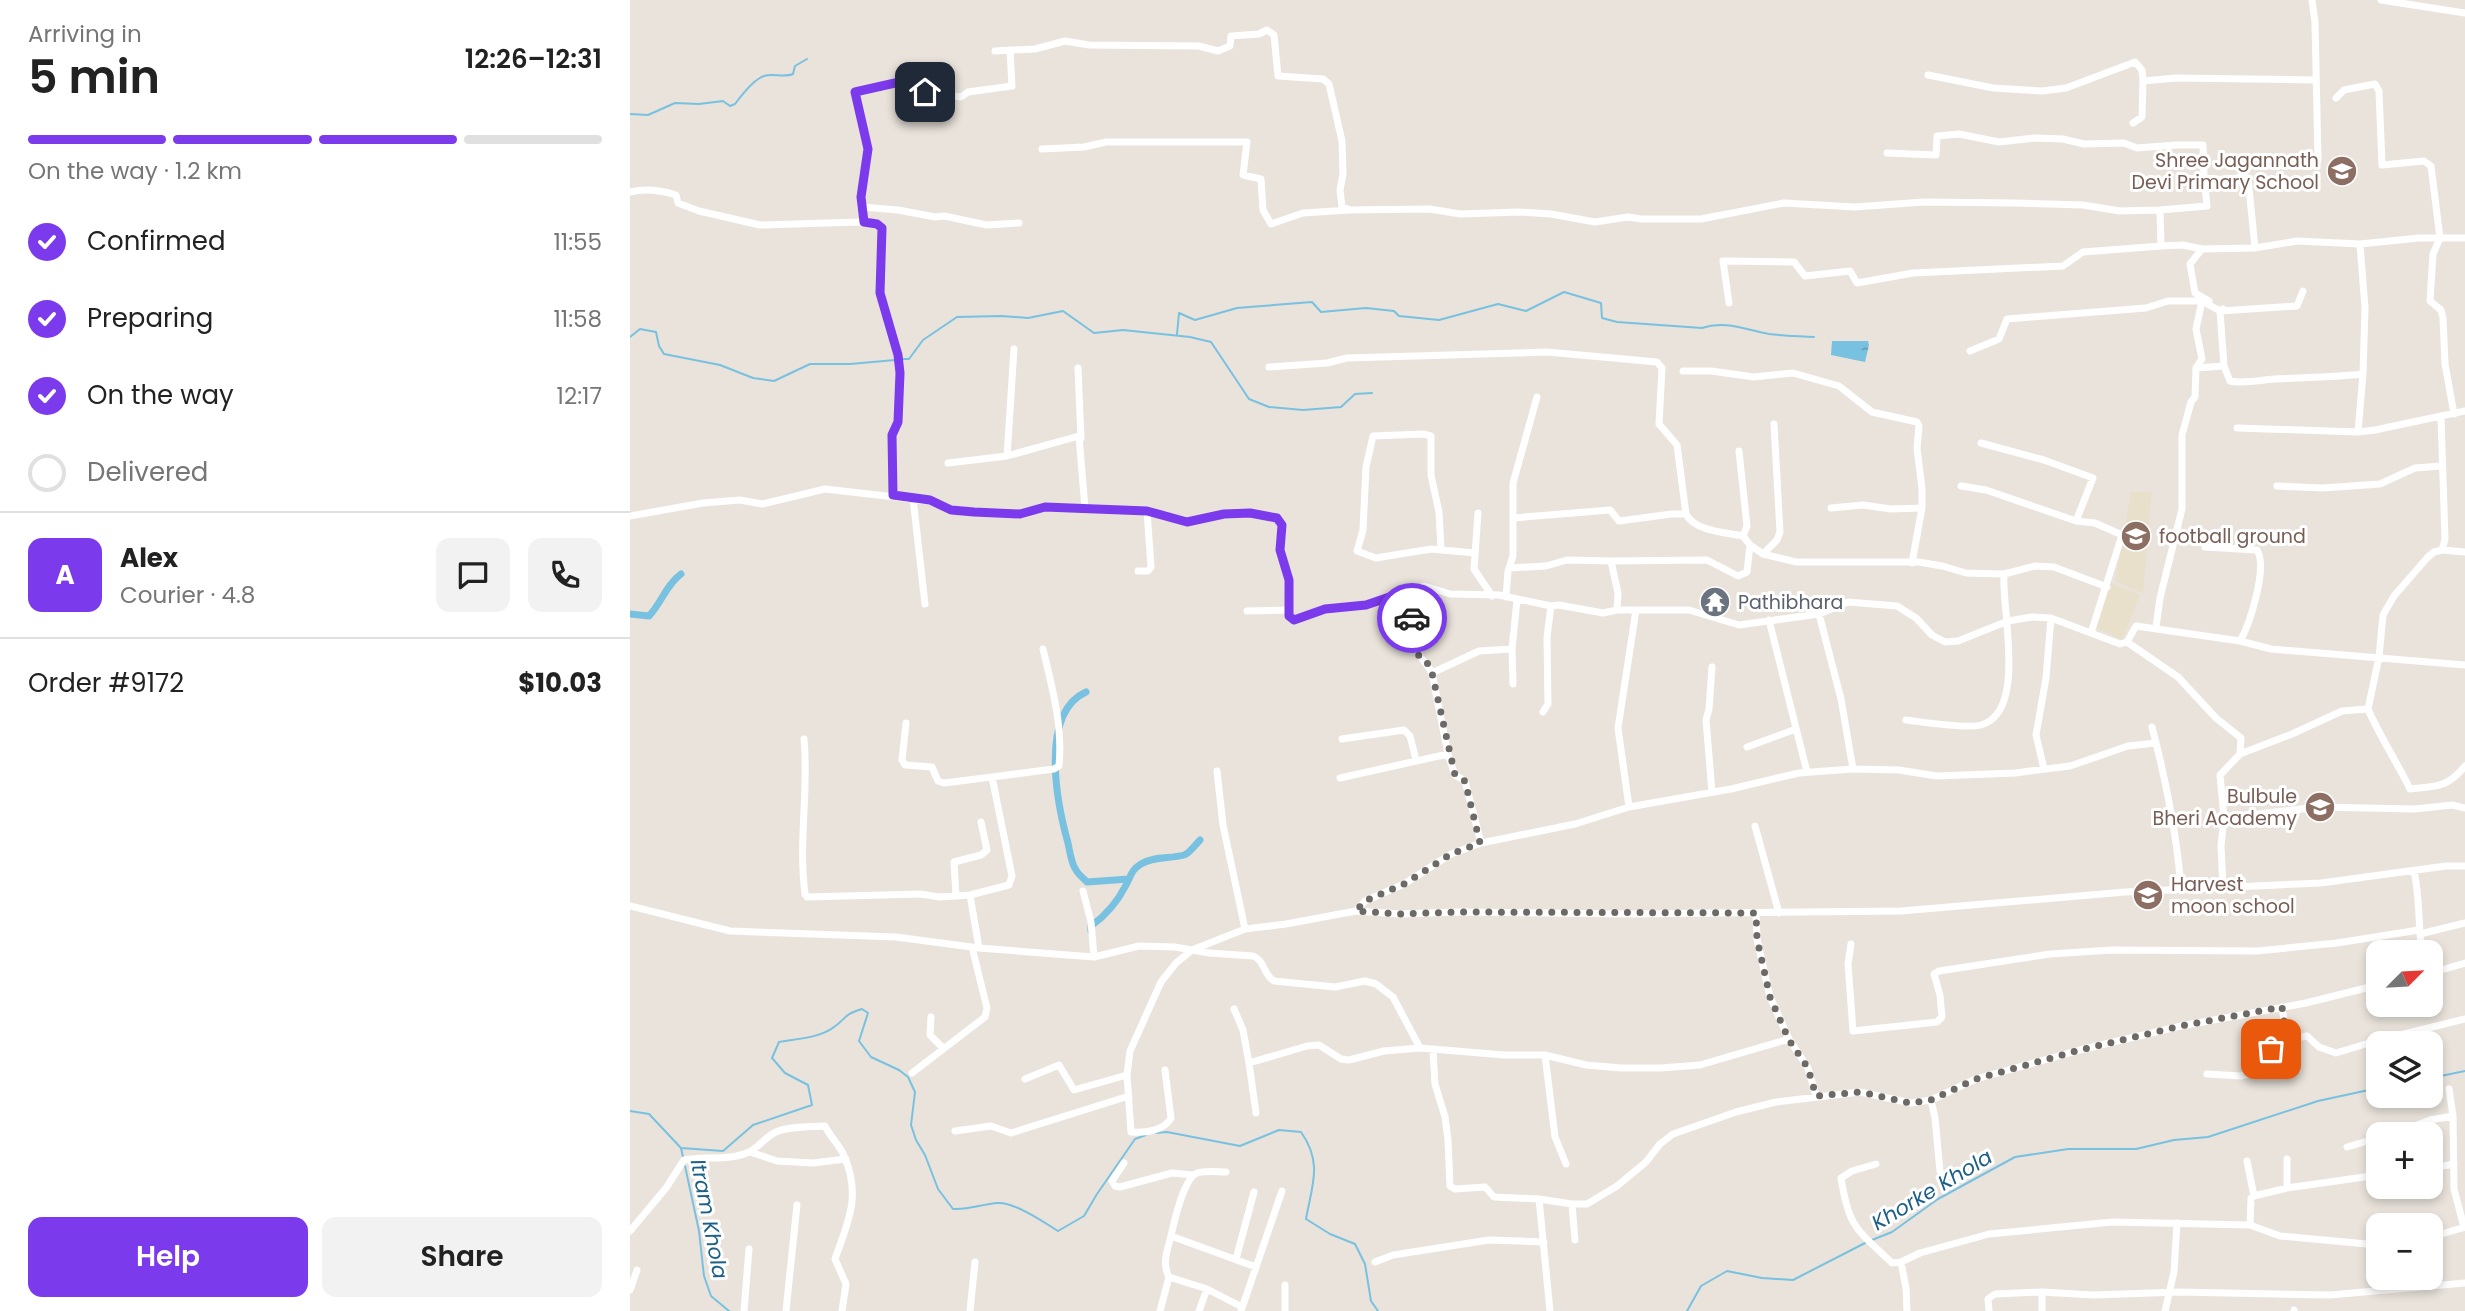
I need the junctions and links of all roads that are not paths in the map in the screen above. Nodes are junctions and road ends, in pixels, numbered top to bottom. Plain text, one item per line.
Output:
1 (2312, 0) edge
2 (2381, 0) edge
3 (2434, 4) edge
4 (2465, 13) edge
5 (1010, 50) junction
6 (995, 51) dead end
7 (1928, 75) dead end
8 (2314, 80) junction
9 (2143, 81) junction
10 (2336, 98) dead end
11 (2133, 123) dead end
12 (1042, 149) dead end
13 (1887, 153) dead end
14 (2318, 160) dead end
15 (2204, 178) junction
16 (630, 192) edge
17 (862, 207) junction
18 (1349, 210) junction
19 (2160, 210) junction
20 (864, 222) junction
21 (1019, 223) dead end
22 (2440, 238) junction
23 (2465, 238) edge
24 (2360, 244) junction
25 (2161, 246) junction
26 (2255, 248) junction
27 (2202, 249) junction
28 (2303, 291) dead end
29 (2195, 293) junction
30 (2202, 301) junction
31 (1729, 303) dead end
32 (2220, 311) junction
33 (1014, 349) dead end
34 (1970, 351) dead end
35 (2224, 366) junction
36 (1269, 367) dead end
37 (1078, 368) dead end
38 (2196, 368) junction
39 (1683, 371) dead end
40 (2363, 374) junction
41 (1537, 397) dead end
42 (2465, 411) edge
43 (2454, 414) junction
44 (2441, 417) junction
45 (1774, 424) dead end
46 (2237, 428) dead end
47 (2358, 432) junction
48 (1081, 438) junction
49 (1981, 443) dead end
50 (1739, 451) dead end
51 (1007, 456) junction
52 (948, 463) dead end
53 (2442, 466) junction
54 (1961, 486) dead end
55 (2277, 486) dead end
56 (893, 495) junction
57 (913, 498) junction
58 (1831, 508) dead end
59 (1922, 508) junction
60 (1085, 509) junction
61 (1147, 511) junction
62 (1478, 513) dead end
63 (1686, 514) junction
64 (630, 516) edge
65 (1513, 518) junction
66 (2076, 521) junction
67 (1743, 536) junction
68 (1750, 545) junction
69 (2205, 547) dead end
70 (1441, 550) junction
71 (2442, 551) junction
72 (2465, 552) edge
73 (1475, 553) junction
74 (1763, 554) junction
75 (1611, 561) junction
76 (1912, 563) junction
77 (1510, 568) junction
78 (1138, 571) dead end
79 (2004, 574) junction
80 (2106, 587) junction
81 (1410, 590) junction
82 (1492, 596) junction
83 (1506, 597) junction
84 (1517, 600) junction
85 (925, 604) dead end
86 (1551, 606) junction
87 (1289, 610) junction
88 (1617, 610) junction
89 (1636, 610) junction
90 (1247, 611) dead end
91 (1819, 614) junction
92 (2051, 618) junction
93 (1769, 620) junction
94 (2008, 621) junction
95 (2156, 627) junction
96 (2091, 633) junction
97 (2240, 641) junction
98 (2127, 642) junction
99 (1043, 649) dead end
100 (1512, 649) junction
101 (2379, 657) junction
102 (2465, 665) edge
103 (1712, 667) dead end
104 (1432, 673) junction
105 (1513, 684) dead end
106 (2368, 709) junction
107 (1542, 712) dead end
108 (1906, 720) dead end
109 (906, 723) dead end
110 (2152, 727) dead end
111 (1796, 729) junction
112 (1342, 738) dead end
113 (804, 739) dead end
114 (2156, 743) junction
115 (1746, 747) dead end
116 (1448, 754) junction
117 (2240, 754) junction
118 (1416, 760) junction
119 (2465, 766) edge
120 (1853, 769) junction
121 (2044, 769) junction
122 (1217, 771) dead end
123 (1807, 772) junction
124 (992, 777) junction
125 (1340, 778) dead end
126 (1712, 792) junction
127 (1629, 807) junction
128 (2465, 807) edge
129 (2224, 818) junction
130 (981, 822) dead end
131 (1755, 826) dead end
132 (1480, 843) junction
133 (2465, 866) edge
134 (2414, 871) junction
135 (2223, 887) junction
136 (2181, 889) junction
137 (1083, 891) dead end
138 (971, 895) junction
139 (956, 896) junction
140 (630, 906) edge
141 (1356, 911) junction
142 (1756, 913) junction
143 (1779, 913) junction
144 (2465, 923) edge
145 (1245, 929) junction
146 (2419, 932) junction
147 (2420, 940) edge
148 (1851, 944) dead end
149 (976, 948) junction
150 (1192, 950) junction
151 (1094, 957) junction
152 (2465, 963) edge
153 (2443, 969) edge
154 (2366, 988) edge
155 (2282, 1007) junction
156 (1234, 1009) dead end
157 (931, 1017) dead end
158 (2465, 1019) edge
159 (1789, 1040) junction
160 (2287, 1040) junction
161 (943, 1048) junction
162 (1420, 1048) junction
163 (1433, 1050) junction
164 (1545, 1055) junction
165 (1249, 1063) junction
166 (1165, 1070) dead end
167 (912, 1073) dead end
168 (2207, 1074) dead end
169 (1127, 1075) junction
170 (1025, 1079) dead end
171 (2449, 1089) dead end
172 (1129, 1096) junction
173 (1816, 1096) junction
174 (1931, 1100) junction
175 (1256, 1113) dead end
176 (2453, 1115) junction
177 (2425, 1122) edge
178 (955, 1131) dead end
179 (2366, 1141) edge
180 (2347, 1147) dead end
181 (750, 1152) junction
182 (846, 1159) junction
183 (2287, 1159) dead end
184 (2247, 1161) dead end
185 (1124, 1163) dead end
186 (1566, 1164) dead end
187 (1875, 1164) dead end
188 (2454, 1164) junction
189 (2443, 1166) edge
190 (1940, 1171) dead end
191 (1226, 1172) dead end
192 (1193, 1175) junction
193 (2366, 1177) edge
194 (2287, 1188) junction
195 (1282, 1191) dead end
196 (1254, 1192) dead end
197 (2254, 1196) junction
198 (1539, 1199) junction
199 (1572, 1204) junction
200 (797, 1205) dead end
201 (2177, 1223) junction
202 (2250, 1225) junction
203 (2465, 1227) edge
204 (630, 1231) edge
205 (2443, 1233) edge
206 (1171, 1236) junction
207 (1574, 1240) dead end
208 (1544, 1242) junction
209 (2366, 1244) edge
210 (749, 1249) dead end
211 (1236, 1259) junction
212 (975, 1262) dead end
213 (1375, 1262) dead end
214 (1901, 1262) junction
215 (1256, 1267) junction
216 (637, 1270) dead end
217 (1169, 1278) junction
218 (2465, 1283) edge
219 (1285, 1285) dead end
220 (1207, 1289) junction
221 (630, 1290) edge
222 (2042, 1292) junction
223 (2169, 1294) junction
224 (1242, 1309) edge
225 (744, 1311) edge
226 (786, 1311) edge
227 (842, 1311) edge
228 (970, 1311) edge
229 (1160, 1311) edge
230 (1199, 1311) edge
231 (1285, 1311) edge
232 (1550, 1311) edge
233 (1907, 1311) edge
234 (1989, 1311) edge
235 (2042, 1311) edge
236 (2165, 1311) edge

1 - 8 street
2 - 3 street
3 - 4 street
5 - 6 street
5 - 17 street
5 - 18 street
7 - 9 street
8 - 9 street
8 - 14 street
9 - 11 street
10 - 22 street
12 - 18 street
13 - 15 street
15 - 19 street
15 - 26 street
16 - 20 street
17 - 20 street
17 - 21 street
18 - 19 street
19 - 25 street
20 - 56 street
22 - 23 street
22 - 24 street
22 - 43 street
24 - 26 street
24 - 40 street
25 - 27 street
25 - 31 street
26 - 27 street
27 - 29 street
28 - 32 street
29 - 30 street
29 - 32 street
30 - 32 street
30 - 34 street
30 - 38 street
32 - 35 street
33 - 51 street
35 - 38 street
35 - 40 street
36 - 63 street
37 - 48 street
38 - 95 street
39 - 59 street
40 - 47 street
41 - 65 street
42 - 43 street
43 - 44 street
44 - 47 street
44 - 53 street
45 - 74 street
46 - 47 street
48 - 51 street
48 - 60 street
49 - 66 street
50 - 67 street
51 - 52 street
53 - 55 street
53 - 71 street
54 - 66 street
56 - 57 street
56 - 64 street
57 - 60 street
57 - 85 street
58 - 59 street
59 - 76 street
60 - 61 street
61 - 78 street
61 - 87 street
62 - 73 street
63 - 65 street
63 - 67 street
65 - 77 street
66 - 80 street
67 - 68 street
68 - 74 street
68 - 75 street
69 - 97 street
70 - 70 street
70 - 73 street
71 - 72 street
71 - 101 street
73 - 82 street
74 - 76 street
75 - 77 street
75 - 88 street
76 - 79 street
77 - 83 street
79 - 80 street
79 - 94 street
80 - 96 street
81 - 82 street
81 - 87 street
81 - 104 street
82 - 83 street
83 - 84 street
84 - 86 street
84 - 100 street
86 - 88 street
86 - 107 street
87 - 90 street
88 - 89 street
89 - 93 street
89 - 127 street
91 - 93 street
91 - 94 street
91 - 120 street
92 - 94 street
92 - 96 street
92 - 121 street
93 - 111 street
94 - 108 street
95 - 97 street
95 - 98 street
96 - 98 street
97 - 101 street
98 - 117 street
99 - 124 street
100 - 104 street
100 - 105 street
101 - 102 street
101 - 106 street
103 - 126 street
104 - 116 street
106 - 117 street
106 - 119 street
109 - 124 street
110 - 114 street
111 - 115 street
111 - 123 street
112 - 118 street
113 - 139 street
114 - 121 street
114 - 136 street
116 - 118 street
116 - 132 street
117 - 129 street
118 - 125 street
120 - 121 street
120 - 123 street
122 - 145 street
123 - 126 street
124 - 138 street
126 - 127 street
127 - 132 street
128 - 129 street
129 - 135 street
130 - 139 street
131 - 143 street
132 - 141 street
133 - 134 street
134 - 135 street
134 - 146 street
135 - 136 street
136 - 143 street
137 - 151 street
138 - 139 street
138 - 149 street
140 - 149 street
141 - 142 street
141 - 145 street
142 - 143 street
142 - 159 street
144 - 146 street
145 - 150 street
146 - 147 street
146 - 148 street
149 - 151 street
149 - 161 street
150 - 151 street
150 - 162 street
150 - 169 street
152 - 153 street
154 - 155 street
155 - 160 street
155 - 174 street
156 - 165 street
157 - 161 street
158 - 160 street
159 - 164 street
159 - 173 street
160 - 168 street
161 - 167 street
162 - 163 street
162 - 165 street
163 - 164 street
163 - 198 street
164 - 186 street
165 - 175 street
166 - 172 street
169 - 170 street
169 - 172 street
171 - 176 street
172 - 178 street
173 - 174 street
173 - 199 street
174 - 190 street
176 - 177 street
176 - 188 street
179 - 180 street
181 - 182 street
181 - 182 street
181 - 204 street
182 - 227 street
183 - 194 street
184 - 197 street
185 - 192 street
187 - 214 street
188 - 189 street
188 - 203 street
191 - 192 street
192 - 206 street
193 - 194 street
194 - 197 street
195 - 215 street
196 - 211 street
197 - 202 street
198 - 199 street
198 - 208 street
199 - 207 street
200 - 226 street
201 - 202 street
201 - 214 street
201 - 223 street
202 - 209 street
203 - 205 street
206 - 211 street
206 - 217 street
208 - 213 street
208 - 232 street
210 - 225 street
211 - 215 street
212 - 228 street
214 - 233 street
215 - 224 street
216 - 221 street
217 - 220 street
217 - 229 street
218 - 223 street
219 - 231 street
220 - 224 street
220 - 230 street
222 - 223 street
222 - 234 street
222 - 235 street
223 - 236 street

